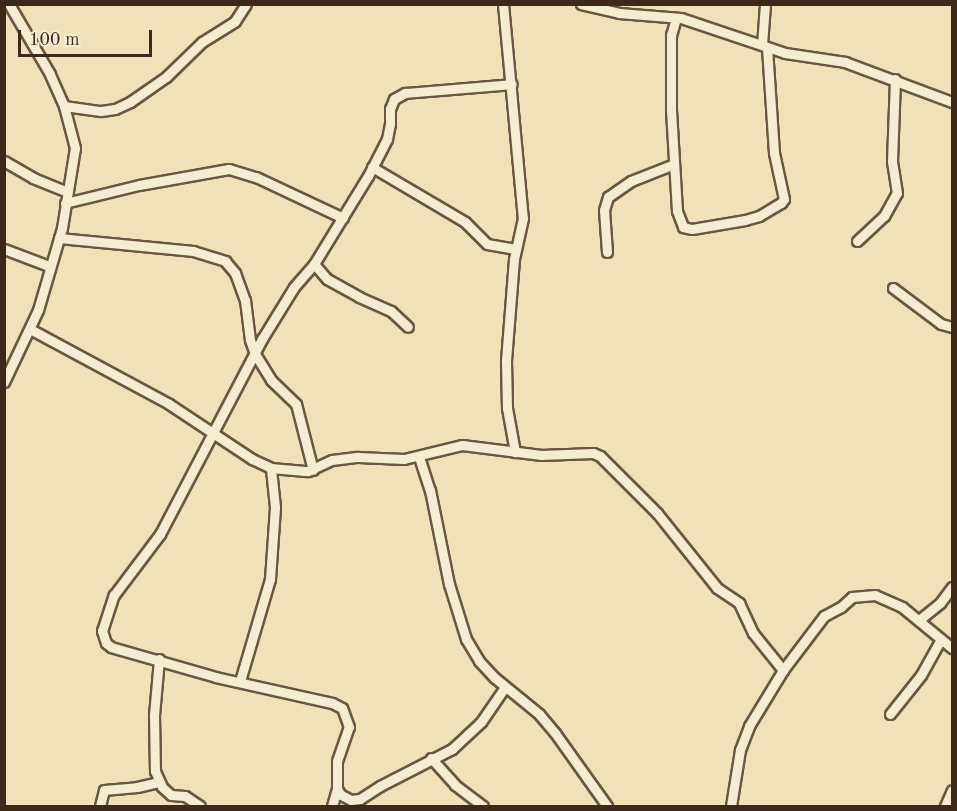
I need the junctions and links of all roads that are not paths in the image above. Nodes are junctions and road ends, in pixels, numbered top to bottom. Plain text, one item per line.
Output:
1 (9, 4) edge
2 (246, 4) edge
3 (503, 4) edge
4 (511, 4) edge
5 (581, 4) edge
6 (765, 4) edge
7 (505, 15) junction
8 (676, 18) junction
9 (764, 46) junction
10 (895, 79) junction
11 (512, 84) junction
12 (952, 102) edge
13 (64, 106) junction
14 (4, 161) edge
15 (674, 164) junction
16 (372, 168) junction
17 (67, 192) junction
18 (65, 203) junction
19 (343, 218) junction
20 (59, 238) junction
21 (857, 241) dead end
22 (4, 249) edge
23 (516, 249) junction
24 (607, 252) dead end
25 (314, 264) junction
26 (50, 266) junction
27 (893, 288) dead end
28 (408, 327) dead end
29 (952, 327) edge
30 (30, 329) junction
31 (255, 354) junction
32 (4, 382) edge
33 (214, 435) junction
34 (515, 452) junction
35 (419, 457) junction
36 (271, 468) junction
37 (313, 470) junction
38 (952, 587) edge
39 (919, 620) junction
40 (941, 639) junction
41 (952, 648) edge
42 (159, 658) junction
43 (783, 670) junction
44 (240, 681) junction
45 (505, 687) junction
46 (890, 714) dead end
47 (431, 758) junction
48 (159, 782) junction
49 (337, 789) junction
50 (952, 790) edge
51 (100, 807) edge
52 (200, 807) edge
53 (332, 807) edge
54 (483, 807) edge
55 (607, 807) edge
56 (731, 807) edge
57 (945, 807) edge

1 - 13 street
2 - 13 street
3 - 7 street
4 - 7 street
5 - 8 street
6 - 9 street
7 - 11 street
8 - 9 street
8 - 15 street
9 - 10 street
9 - 15 street
10 - 12 street
10 - 21 street
11 - 16 street
11 - 23 street
13 - 17 street
14 - 17 street
15 - 24 street
16 - 19 street
16 - 23 street
17 - 18 street
18 - 19 street
18 - 20 street
19 - 25 street
20 - 26 street
20 - 31 street
22 - 26 street
23 - 34 street
25 - 28 street
25 - 31 street
26 - 30 street
27 - 29 street
30 - 32 street
30 - 33 street
31 - 33 street
31 - 37 street
33 - 36 street
33 - 42 street
34 - 35 street
34 - 43 street
35 - 37 street
35 - 45 street
36 - 37 street
36 - 44 street
38 - 39 street
39 - 40 street
39 - 43 street
40 - 41 street
40 - 46 street
42 - 44 street
42 - 48 street
43 - 56 street
44 - 49 street
45 - 47 street
45 - 55 street
47 - 49 street
47 - 54 street
48 - 51 street
48 - 52 street
49 - 53 street
50 - 57 street

